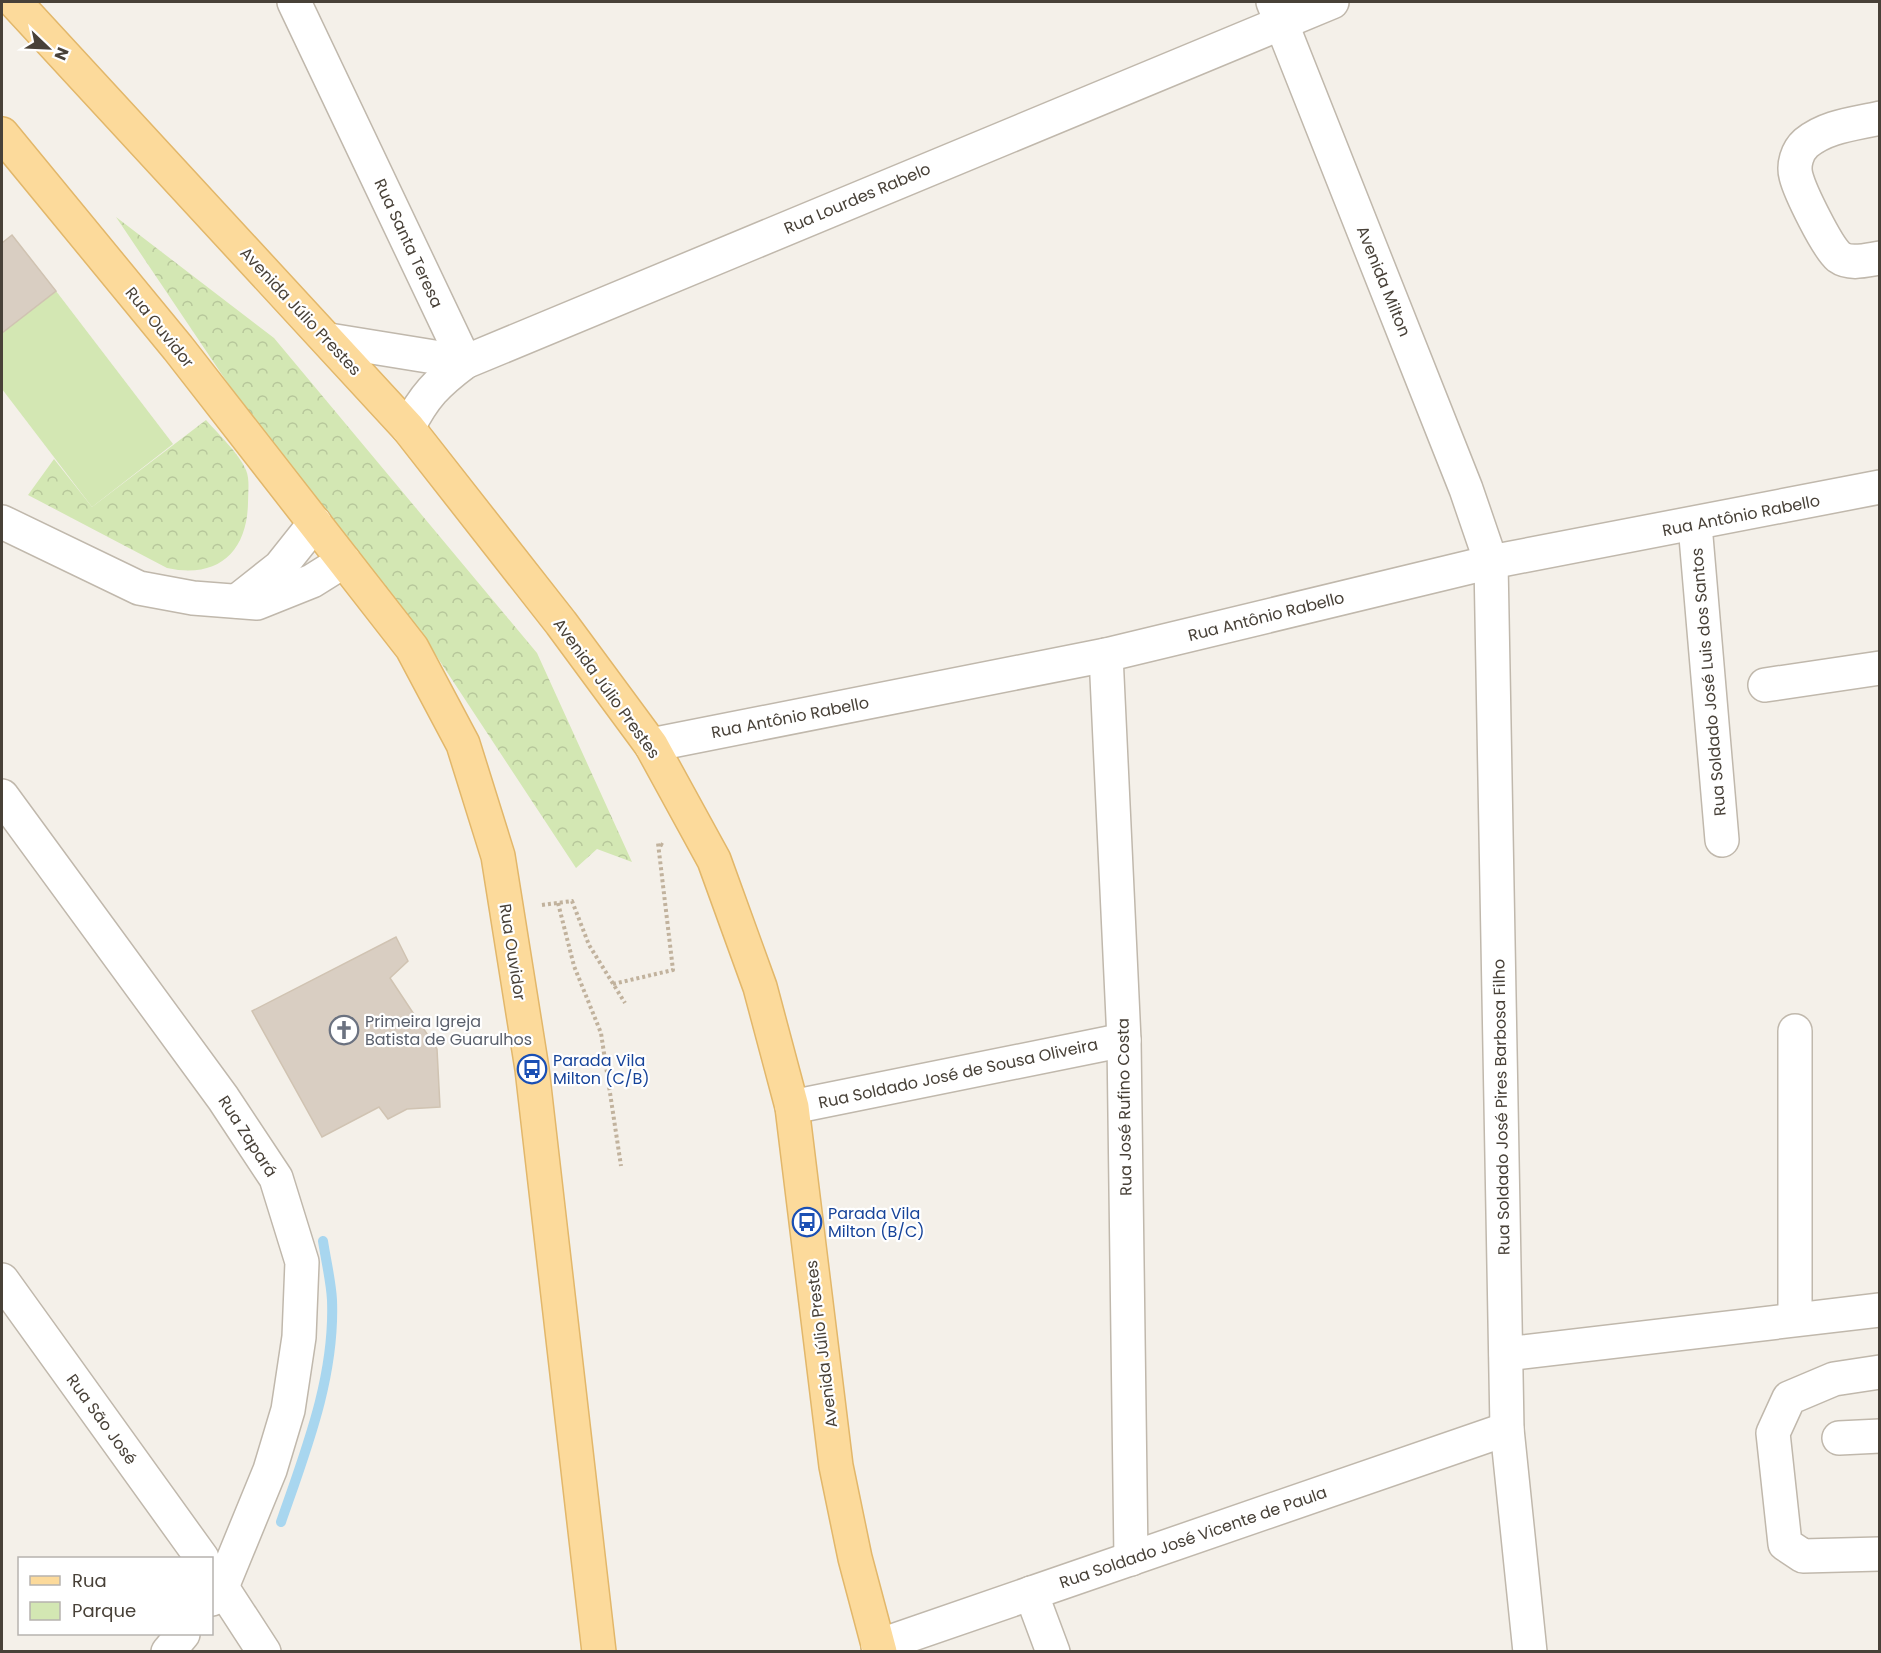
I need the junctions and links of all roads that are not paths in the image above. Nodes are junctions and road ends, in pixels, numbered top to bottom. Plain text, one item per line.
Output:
1 (15, 2) edge
2 (294, 2) edge
3 (1332, 2) edge
4 (1277, 12) edge
5 (1880, 118) edge
6 (2, 134) edge
7 (1880, 258) edge
8 (329, 340) junction
9 (465, 362) junction
10 (408, 428) junction
11 (1880, 487) edge
12 (2, 522) edge
13 (315, 523) junction
14 (1695, 525) junction
15 (344, 561) junction
16 (1491, 562) junction
17 (235, 602) junction
18 (1106, 655) junction
19 (1880, 668) edge
20 (1765, 685) dead end
21 (651, 745) junction
22 (2, 796) edge
23 (1722, 840) dead end
24 (1795, 1031) dead end
25 (1124, 1040) junction
26 (792, 1107) junction
27 (2, 1280) edge
28 (1880, 1310) edge
29 (1795, 1319) junction
30 (1506, 1354) junction
31 (1880, 1372) edge
32 (1507, 1429) junction
33 (1880, 1436) edge
34 (1839, 1438) dead end
35 (1880, 1554) edge
36 (201, 1557) edge
37 (1131, 1559) junction
38 (215, 1586) edge
39 (1031, 1593) junction
40 (182, 1635) edge
41 (879, 1649) edge
42 (168, 1652) edge
43 (264, 1652) edge
44 (599, 1652) edge
45 (1053, 1652) edge
46 (1530, 1652) edge

1 - 8 main road, Avenida Júlio Prestes
2 - 9 street, Rua Santa Teresa
3 - 4 street, Rua Lourdes Rabelo
4 - 9 street, Rua Lourdes Rabelo
4 - 16 street, Avenida Milton
5 - 7 street
6 - 13 main road, Rua Ouvidor
8 - 9 street
8 - 10 main road, Avenida Júlio Prestes
9 - 10 street, Rua Lourdes Rabelo
10 - 21 main road, Avenida Júlio Prestes
11 - 14 street, Rua Antônio Rabello
12 - 17 street
13 - 15 main road, Rua Ouvidor
13 - 17 street
14 - 16 street, Rua Antônio Rabello
14 - 23 street, Rua Soldado José Luis dos Santos
15 - 17 street
15 - 44 main road, Rua Ouvidor
16 - 18 street, Rua Antônio Rabello
16 - 30 street, Rua Soldado José Pires Barbosa Filho
18 - 21 street, Rua Antônio Rabello
18 - 25 street, Rua José Rufino Costa
19 - 20 street
21 - 26 main road, Avenida Júlio Prestes
22 - 38 street, Rua Zapará
24 - 29 street
25 - 26 street, Rua Soldado José de Sousa Oliveira
25 - 37 street, Rua José Rufino Costa
26 - 41 main road, Avenida Júlio Prestes
27 - 36 street, Rua São José
28 - 29 street
29 - 30 street
30 - 32 street, Rua Soldado José Pires Barbosa Filho
31 - 35 street
32 - 37 street, Rua Soldado José Vicente de Paula
32 - 46 street, Rua Soldado José Pires Barbosa Filho
33 - 34 street
37 - 39 street, Rua Soldado José Vicente de Paula
38 - 43 street
39 - 41 street, Rua Soldado José Vicente de Paula
39 - 45 street
40 - 42 street

